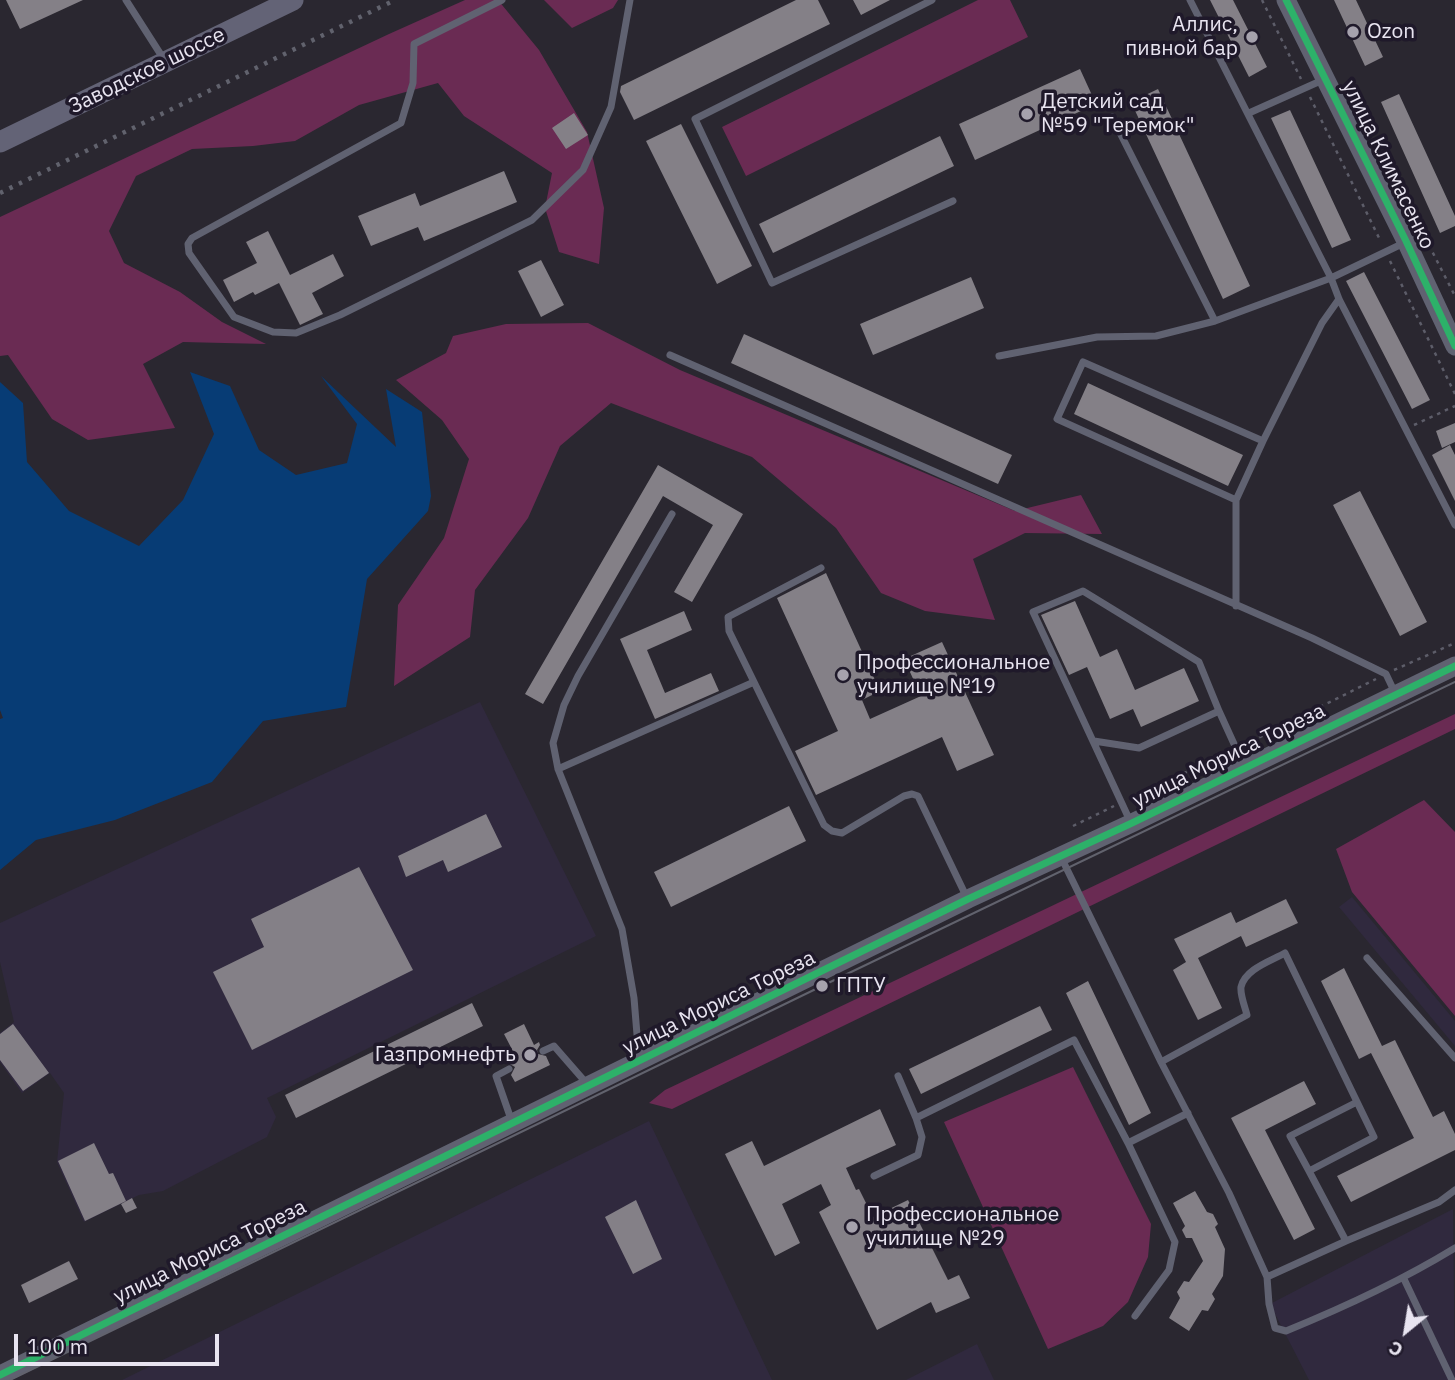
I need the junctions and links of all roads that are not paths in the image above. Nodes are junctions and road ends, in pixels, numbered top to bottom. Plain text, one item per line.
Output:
1 (126, 0) edge
2 (293, 0) edge
3 (502, 0) edge
4 (631, 0) edge
5 (932, 0) edge
6 (1190, 0) edge
7 (1286, 0) edge
8 (166, 62) junction
9 (1326, 79) junction
10 (1249, 113) junction
11 (1112, 117) dead end
12 (0, 142) edge
13 (953, 201) dead end
14 (1406, 241) junction
15 (1331, 278) junction
16 (1339, 299) junction
17 (1215, 321) junction
18 (1455, 346) edge
19 (670, 355) dead end
20 (999, 356) dead end
21 (1264, 441) junction
22 (1236, 500) junction
23 (672, 514) dead end
24 (1455, 525) edge
25 (821, 568) dead end
26 (1236, 606) junction
27 (1455, 666) edge
28 (754, 682) junction
29 (1396, 694) junction
30 (1219, 711) junction
31 (1094, 741) junction
32 (1245, 768) junction
33 (558, 769) junction
34 (1132, 823) junction
35 (1061, 856) junction
36 (968, 899) junction
37 (1367, 958) dead end
38 (543, 1051) dead end
39 (1455, 1058) edge
40 (639, 1062) junction
41 (1161, 1062) junction
42 (509, 1069) dead end
43 (898, 1076) dead end
44 (589, 1086) junction
45 (1357, 1102) junction
46 (1188, 1113) junction
47 (916, 1118) junction
48 (512, 1124) junction
49 (1128, 1143) junction
50 (1309, 1171) junction
51 (874, 1176) dead end
52 (1455, 1190) edge
53 (1346, 1241) junction
54 (1455, 1248) edge
55 (1267, 1277) junction
56 (1404, 1279) junction
57 (1135, 1316) dead end
58 (0, 1375) edge
59 (1452, 1380) edge

1 - 8 lane
2 - 8 main road, Заводское шоссе
3 - 4 lane
5 - 13 lane
6 - 10 lane
7 - 9 street, улица Климасенко
8 - 12 main road, Заводское шоссе
9 - 10 lane
9 - 14 street, улица Климасенко
10 - 15 lane
11 - 17 lane
14 - 15 lane
14 - 18 street, улица Климасенко
15 - 16 lane
15 - 17 lane
16 - 21 lane
16 - 24 lane
17 - 20 lane
19 - 26 lane
21 - 22 lane
21 - 22 lane
22 - 26 lane
23 - 33 lane
25 - 28 lane
26 - 29 lane
27 - 29 street, улица Мориса Тореза
28 - 33 lane
28 - 36 lane
29 - 32 street, улица Мориса Тореза
30 - 31 lane
30 - 31 lane
30 - 32 lane
31 - 34 lane
32 - 34 street, улица Мориса Тореза
33 - 40 lane
34 - 35 street, улица Мориса Тореза
35 - 36 street, улица Мориса Тореза
35 - 41 lane
36 - 40 street, улица Мориса Тореза
37 - 39 lane
38 - 44 lane
40 - 44 street, улица Мориса Тореза
41 - 45 lane
41 - 46 lane
42 - 48 lane
43 - 47 lane
44 - 48 street, улица Мориса Тореза
45 - 50 lane
45 - 50 lane
46 - 49 lane
46 - 55 lane
47 - 49 lane
47 - 51 lane
48 - 58 street, улица Мориса Тореза
49 - 57 lane
50 - 53 lane
52 - 53 lane
53 - 55 lane
54 - 56 lane
55 - 56 lane
56 - 59 lane

